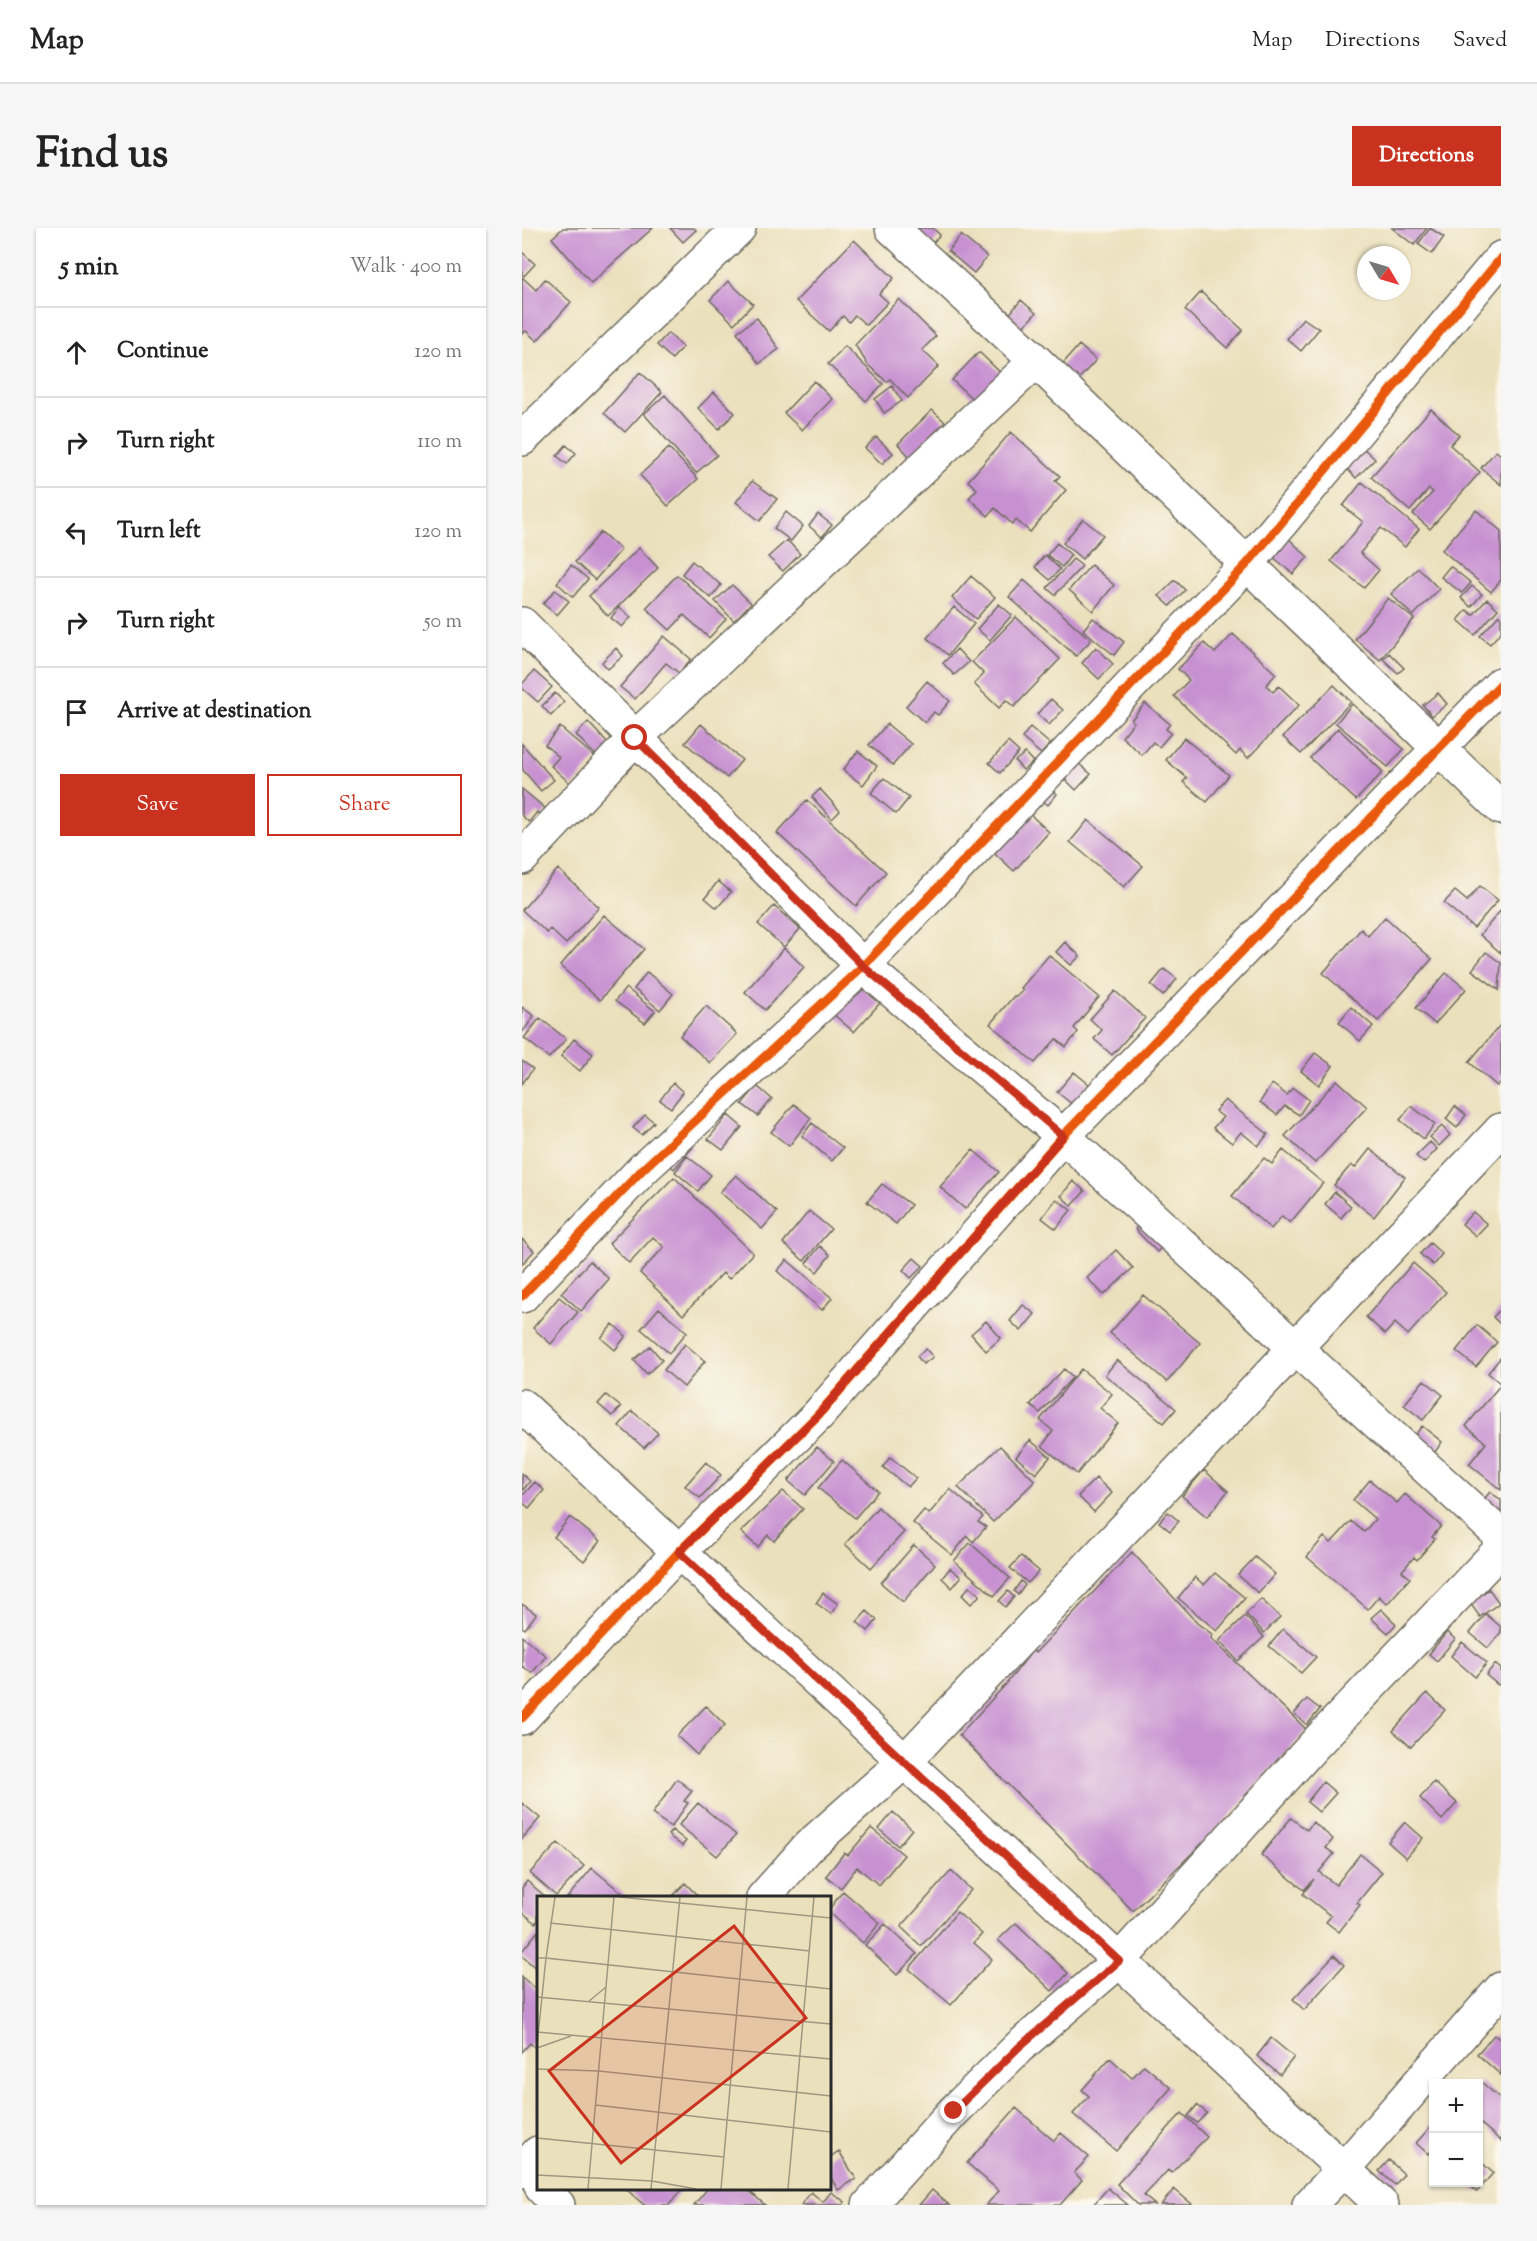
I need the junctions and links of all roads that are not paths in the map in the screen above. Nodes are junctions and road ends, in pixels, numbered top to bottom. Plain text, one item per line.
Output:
1 (739, 228) edge
2 (892, 228) edge
3 (1501, 258) edge
4 (1036, 361) junction
5 (522, 439) edge
6 (1247, 564) junction
7 (522, 624) edge
8 (1501, 684) edge
9 (635, 738) junction
10 (1438, 747) junction
11 (1501, 808) edge
12 (522, 858) edge
13 (863, 966) junction
14 (1501, 1130) edge
15 (1063, 1136) junction
16 (522, 1296) edge
17 (1295, 1348) junction
18 (522, 1406) edge
19 (1501, 1536) edge
20 (1501, 1549) edge
21 (679, 1552) junction
22 (522, 1718) edge
23 (905, 1761) junction
24 (765, 1896) edge
25 (1119, 1961) junction
26 (1501, 1989) edge
27 (1343, 2170) junction
28 (546, 2190) edge
29 (558, 2205) edge
30 (869, 2205) edge
31 (1309, 2205) edge
32 (1382, 2205) edge

1 - 5 street
2 - 4 street
3 - 6 street
4 - 6 street
4 - 9 street
6 - 10 street
6 - 13 street
7 - 9 street
8 - 10 street
9 - 12 street
9 - 13 street
10 - 11 street
10 - 15 street
13 - 15 street
13 - 16 street
14 - 17 street
15 - 17 street
15 - 21 street
17 - 19 street
17 - 23 street
18 - 21 street
20 - 25 street
21 - 22 street
21 - 23 street
23 - 24 street
23 - 25 street
25 - 27 street
25 - 30 street
26 - 27 street
27 - 31 street
27 - 32 street
28 - 29 street

